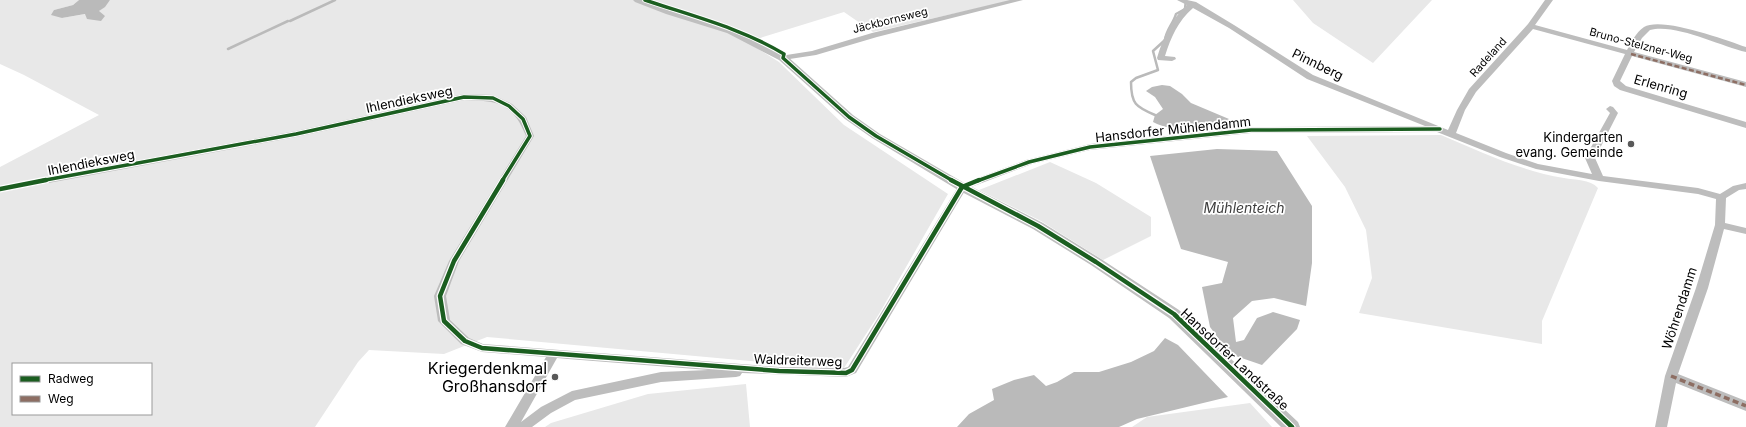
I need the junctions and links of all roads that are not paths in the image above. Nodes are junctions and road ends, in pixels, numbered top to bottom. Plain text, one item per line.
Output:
1 (638, 0) edge
2 (1019, 0) edge
3 (1181, 0) edge
4 (1549, 0) edge
5 (1193, 4) junction
6 (1531, 26) junction
7 (1746, 50) edge
8 (1630, 54) junction
9 (1172, 59) dead end
10 (787, 62) junction
11 (1746, 85) edge
12 (1610, 109) dead end
13 (1746, 124) edge
14 (1440, 130) junction
15 (1451, 134) junction
16 (1599, 178) junction
17 (1746, 186) edge
18 (962, 187) junction
19 (0, 189) edge
20 (1721, 197) junction
21 (1720, 225) junction
22 (1746, 231) edge
23 (554, 354) junction
24 (779, 371) junction
25 (1671, 376) junction
26 (1746, 406) edge
27 (511, 427) edge
28 (523, 427) edge
29 (1292, 427) edge
30 (1661, 427) edge

1 - 10 main road, Hansdorfer Landstraße
2 - 10 street, Jäckbornsweg
3 - 5 street, Pinnberg
4 - 6 street, Radeland
5 - 9 street
5 - 14 street, Pinnberg
6 - 8 street, Bruno-Stelzner-Weg
6 - 15 street, Radeland
7 - 8 street, Erlenring
8 - 11 street, Bruno-Stelzner-Weg
8 - 13 street, Erlenring
10 - 18 main road, Hansdorfer Landstraße
12 - 16 street
14 - 15 street, Hansdorfer Mühlendamm
14 - 18 street, Hansdorfer Mühlendamm
15 - 16 street, Hansdorfer Mühlendamm
16 - 20 street, Hansdorfer Mühlendamm
17 - 20 street
18 - 24 street, Waldreiterweg
18 - 29 main road, Hansdorfer Landstraße
19 - 23 street, Ihlendieksweg
20 - 21 street, Wöhrendamm
21 - 22 street
21 - 25 street, Wöhrendamm
23 - 24 street, Waldreiterweg
23 - 27 street
24 - 28 street, Waldreiterweg
25 - 26 street
25 - 30 street, Wöhrendamm

